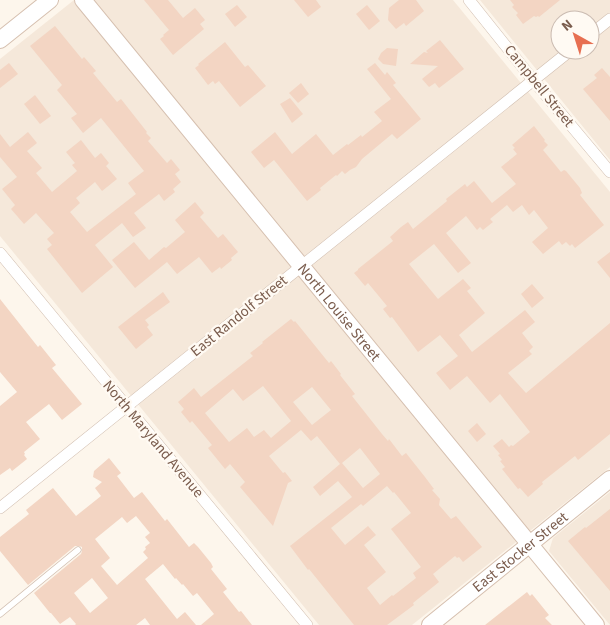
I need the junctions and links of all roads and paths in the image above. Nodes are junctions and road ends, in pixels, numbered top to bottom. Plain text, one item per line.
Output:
1 (50, 0) edge
2 (83, 0) edge
3 (469, 0) edge
4 (610, 19) edge
5 (600, 27) edge
6 (0, 40) edge
7 (558, 60) edge
8 (533, 80) junction
9 (610, 172) edge
10 (0, 253) edge
11 (302, 266) junction
12 (126, 407) junction
13 (610, 479) edge
14 (0, 508) edge
15 (531, 544) junction
16 (78, 550) dead end
17 (0, 614) edge
18 (307, 625) edge
19 (430, 625) edge
20 (596, 625) edge

1 - 6 street
2 - 11 street, North Louise Street
3 - 8 street, Campbell Street
4 - 5 street
7 - 8 street, East Randolf Street
8 - 9 street, Campbell Street
8 - 11 street, East Randolf Street
10 - 12 street, North Maryland Avenue
11 - 12 street, East Randolf Street
11 - 15 street, North Louise Street
12 - 14 street, East Randolf Street
12 - 18 street, North Maryland Avenue
13 - 15 street, East Stocker Street
15 - 19 street, East Stocker Street
15 - 20 street, North Louise Street
16 - 17 lane

